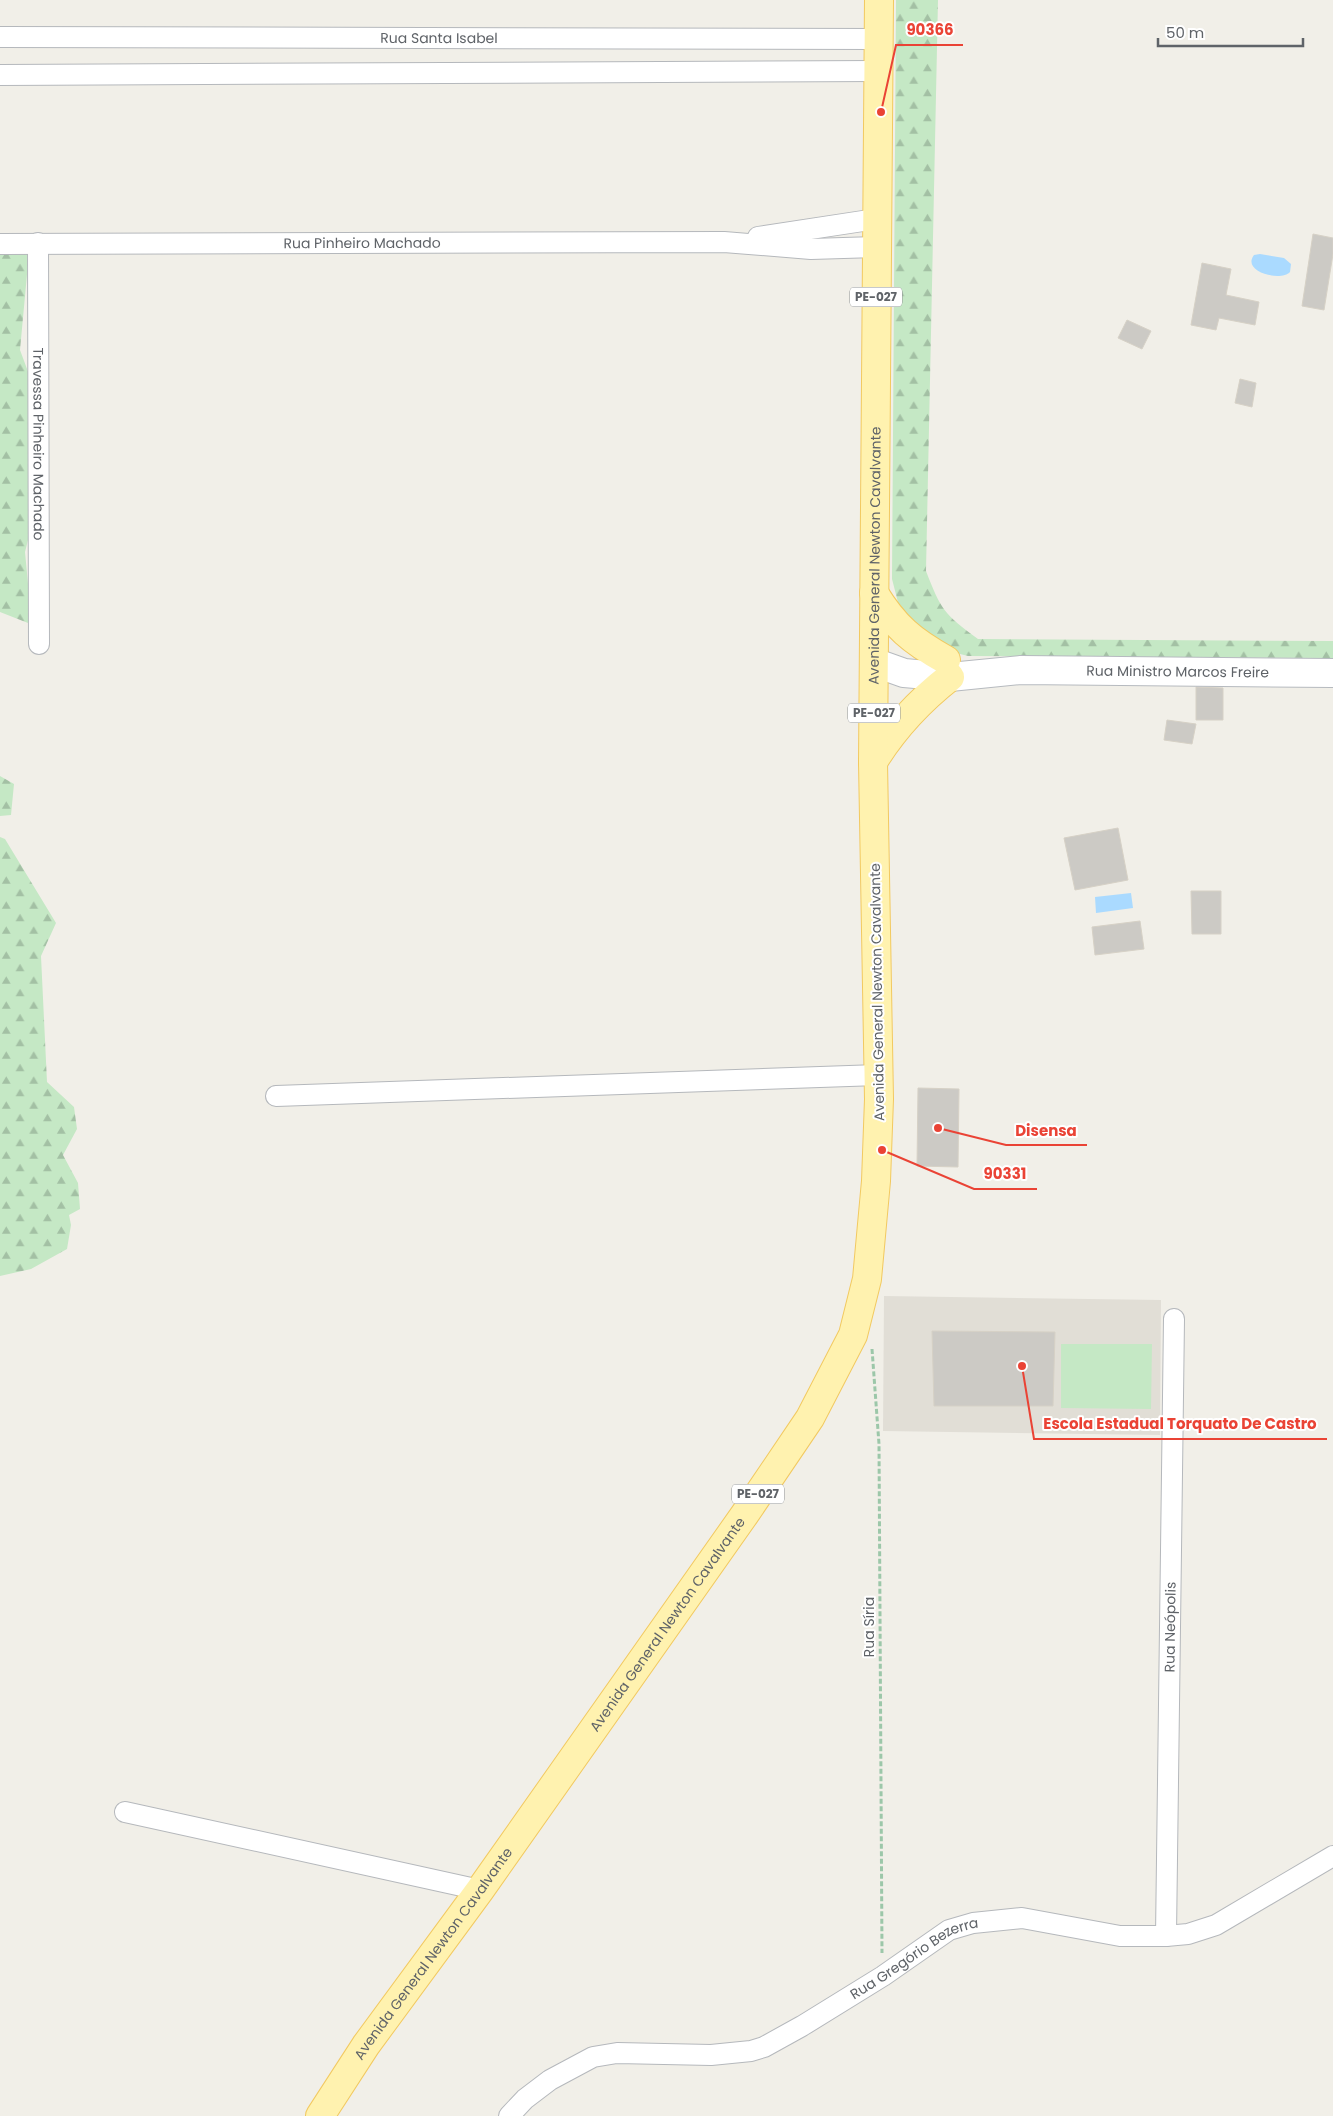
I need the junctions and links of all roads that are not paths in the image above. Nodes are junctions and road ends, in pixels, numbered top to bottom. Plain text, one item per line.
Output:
1 (878, 0) edge
2 (0, 37) edge
3 (878, 39) junction
4 (877, 71) junction
5 (0, 75) edge
6 (876, 219) junction
7 (724, 242) junction
8 (0, 244) edge
9 (38, 244) junction
10 (876, 247) junction
11 (874, 593) junction
12 (39, 644) dead end
13 (876, 664) junction
14 (948, 668) junction
15 (1333, 673) edge
16 (873, 762) junction
17 (878, 1074) junction
18 (276, 1096) dead end
19 (1174, 1319) dead end
20 (125, 1812) dead end
21 (1333, 1856) edge
22 (480, 1890) junction
23 (1166, 1936) junction
24 (320, 2116) edge
25 (509, 2116) edge

1 - 3 main road, Avenida General Newton Cavalvante / PE-027
2 - 3 street, Rua Santa Isabel
3 - 4 main road, Avenida General Newton Cavalvante / PE-027
4 - 5 street
4 - 6 main road, Avenida General Newton Cavalvante / PE-027
6 - 7 street
6 - 10 main road, Avenida General Newton Cavalvante / PE-027
7 - 9 street, Rua Pinheiro Machado
7 - 10 street
8 - 9 street, Rua Pinheiro Machado
9 - 12 street, Travessa Pinheiro Machado
10 - 11 main road, Avenida General Newton Cavalvante / PE-027
11 - 13 main road, Avenida General Newton Cavalvante / PE-027
11 - 14 main road
13 - 14 main road, Rua Ministro Marcos Freire
13 - 16 main road, Avenida General Newton Cavalvante / PE-027
14 - 15 main road, Rua Ministro Marcos Freire
14 - 16 main road
16 - 17 main road, Avenida General Newton Cavalvante / PE-027
17 - 18 street
17 - 22 main road, Avenida General Newton Cavalvante / PE-027
19 - 23 street, Rua Neópolis
20 - 22 street
21 - 23 street, Rua Gregório Bezerra
22 - 24 main road, Avenida General Newton Cavalvante / PE-027
23 - 25 street, Rua Gregório Bezerra

